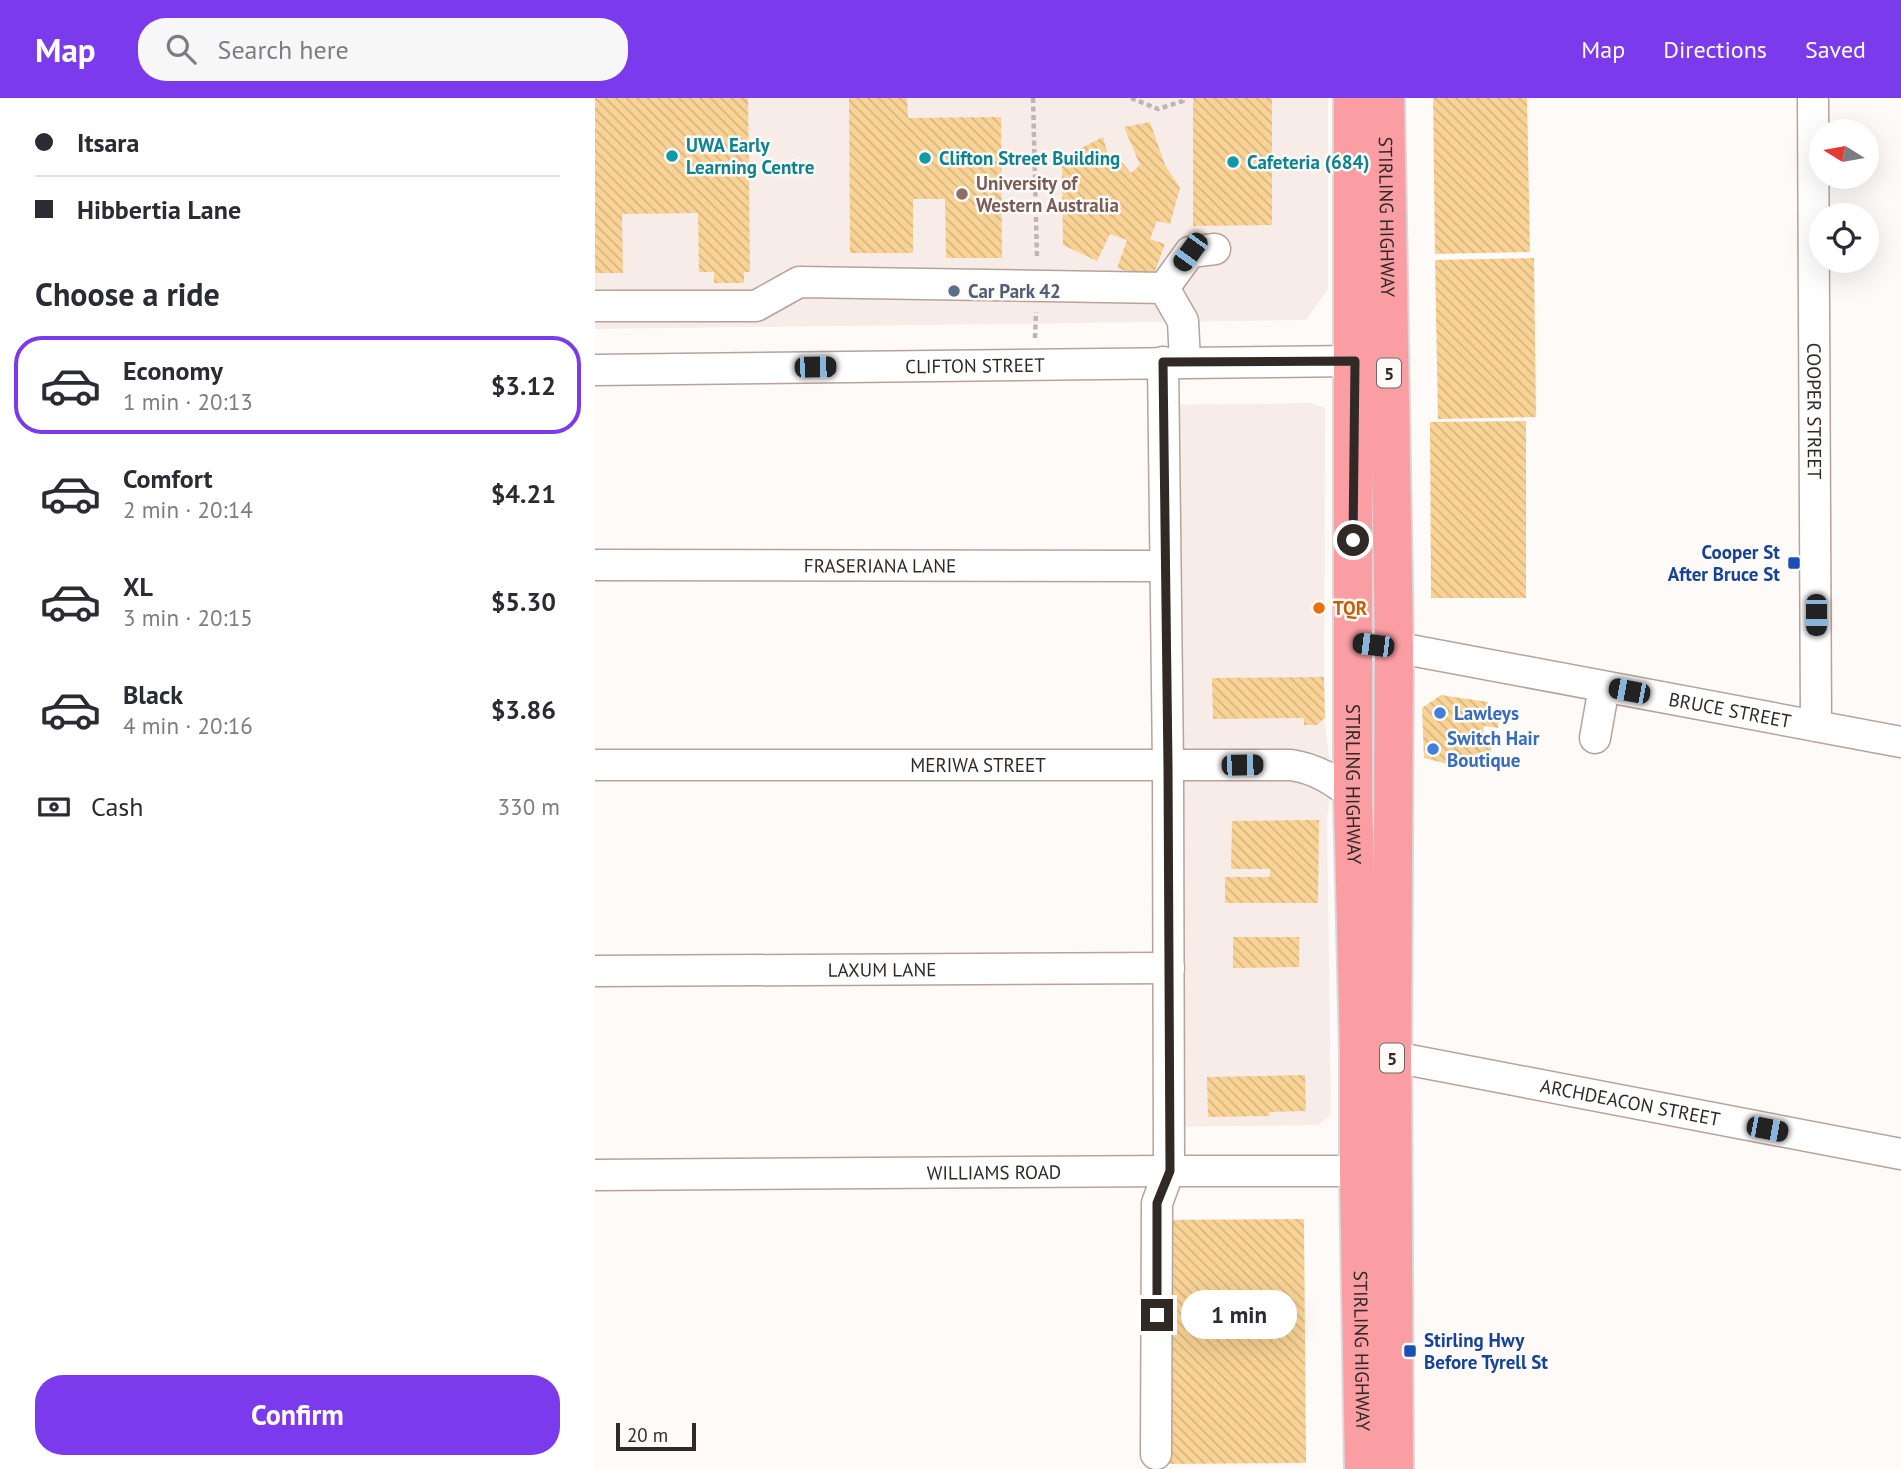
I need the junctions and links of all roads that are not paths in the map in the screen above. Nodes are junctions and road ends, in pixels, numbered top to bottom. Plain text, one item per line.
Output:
1 (1353, 98) edge
2 (1385, 98) edge
3 (1813, 98) edge
4 (1215, 249) dead end
5 (1164, 288) junction
6 (595, 306) edge
7 (1355, 361) junction
8 (1174, 362) junction
9 (595, 370) edge
10 (595, 565) edge
11 (1164, 566) junction
12 (1353, 643) junction
13 (1394, 648) junction
14 (1604, 687) junction
15 (1816, 726) junction
16 (1595, 738) dead end
17 (1901, 742) edge
18 (595, 765) edge
19 (1168, 766) junction
20 (1353, 795) junction
21 (1169, 968) junction
22 (595, 971) edge
23 (1375, 1054) junction
24 (1901, 1154) edge
25 (1170, 1171) junction
26 (1376, 1172) junction
27 (595, 1175) edge
28 (1156, 1454) dead end
29 (1364, 1469) edge
30 (1394, 1469) edge

1 - 7 highway, STIRLING HIGHWAY / 5
2 - 13 highway, STIRLING HIGHWAY / 5
3 - 15 street, COOPER STREET
4 - 5 street
5 - 6 street
5 - 8 street
7 - 8 street, CLIFTON STREET
7 - 12 highway, STIRLING HIGHWAY / 5
8 - 9 street, CLIFTON STREET
8 - 11 street
10 - 11 street, FRASERIANA LANE
11 - 19 street
12 - 13 street, BRUCE STREET
12 - 20 highway, STIRLING HIGHWAY / 5
13 - 14 street, BRUCE STREET
13 - 23 highway, STIRLING HIGHWAY / 5
14 - 15 street, BRUCE STREET
14 - 16 street
15 - 17 street, BRUCE STREET
18 - 19 street, MERIWA STREET
19 - 20 street, MERIWA STREET
19 - 21 street
20 - 23 highway, STIRLING HIGHWAY / 5
21 - 22 street, LAXUM LANE
21 - 25 street
23 - 24 street, ARCHDEACON STREET
23 - 26 highway, STIRLING HIGHWAY / 5
25 - 26 street, WILLIAMS ROAD
25 - 27 street, WILLIAMS ROAD
25 - 28 street
26 - 29 highway, STIRLING HIGHWAY / 5
26 - 30 highway, STIRLING HIGHWAY / 5

